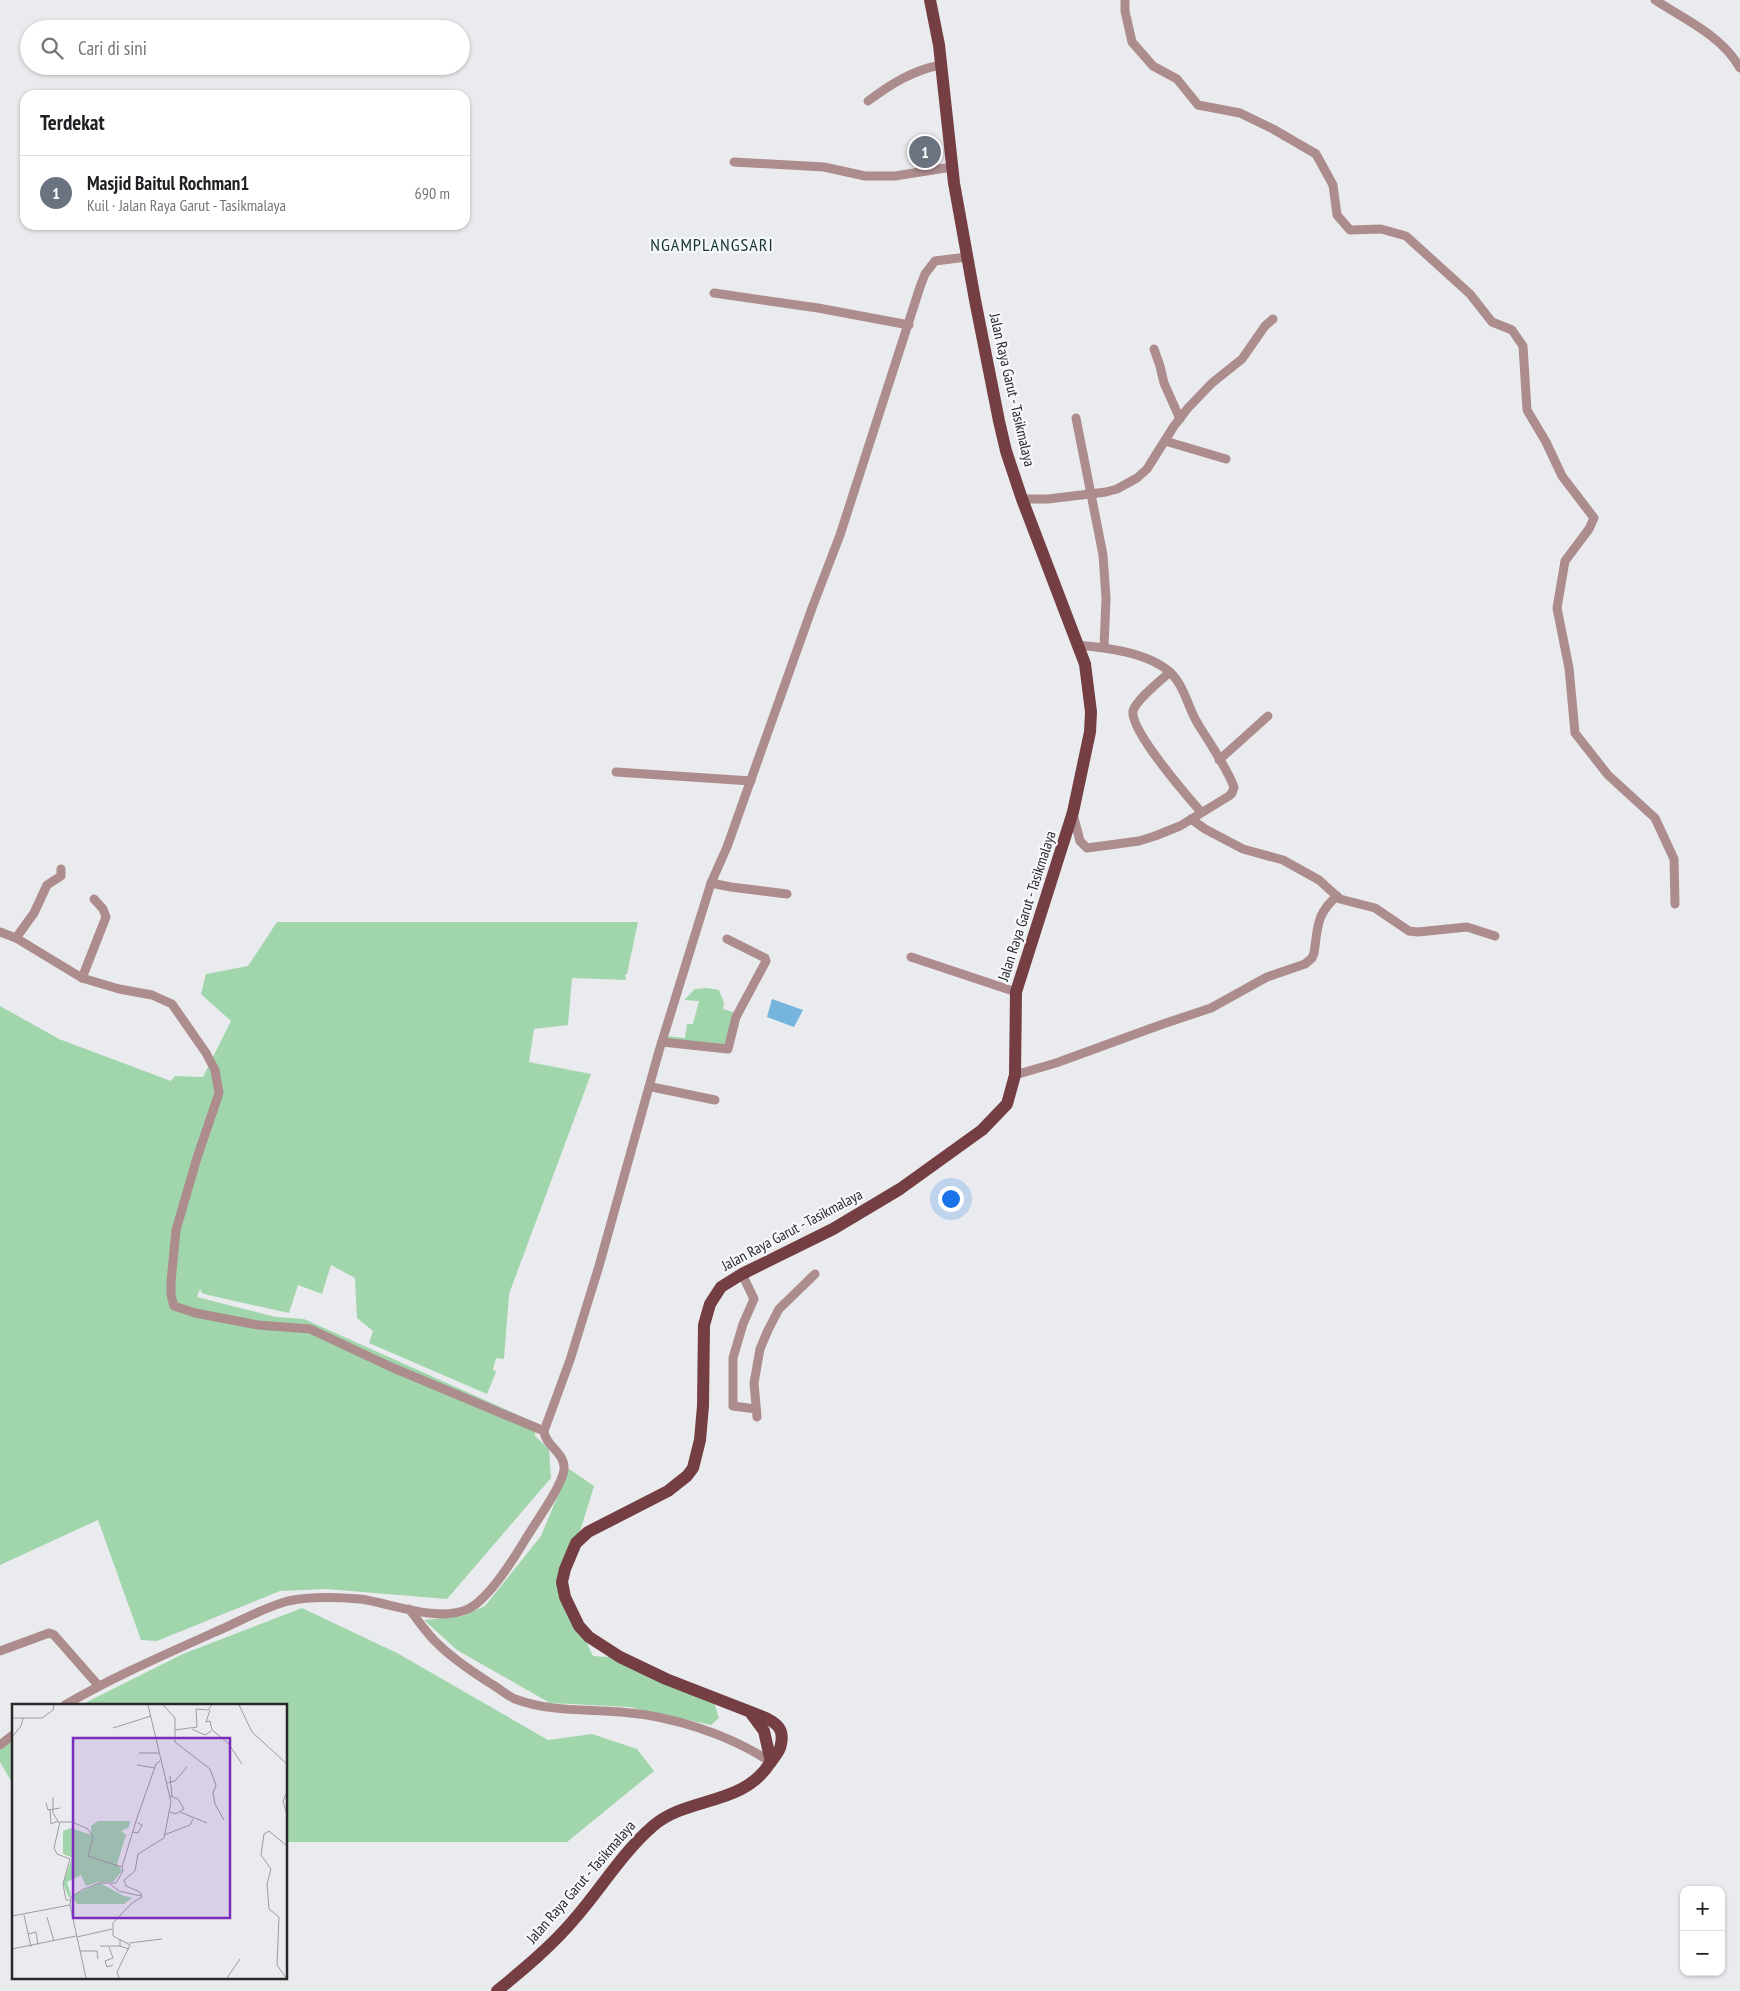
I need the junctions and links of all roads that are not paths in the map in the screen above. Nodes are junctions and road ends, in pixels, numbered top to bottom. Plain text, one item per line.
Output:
1 (930, 0) edge
2 (1126, 0) edge
3 (1655, 0) edge
4 (941, 65) junction
5 (1740, 68) edge
6 (868, 101) dead end
7 (734, 162) dead end
8 (952, 167) junction
9 (968, 257) junction
10 (714, 293) dead end
11 (1273, 318) dead end
12 (909, 325) junction
13 (1154, 349) dead end
14 (1076, 418) dead end
15 (1180, 419) junction
16 (1165, 441) junction
17 (1226, 459) dead end
18 (1091, 494) junction
19 (1022, 500) junction
20 (1078, 645) junction
21 (1104, 647) junction
22 (1170, 672) junction
23 (1268, 716) dead end
24 (1220, 760) junction
25 (616, 772) dead end
26 (750, 781) junction
27 (1073, 812) junction
28 (1201, 812) junction
29 (1191, 819) junction
30 (61, 869) dead end
31 (711, 883) junction
32 (787, 894) dead end
33 (1337, 896) junction
34 (94, 899) dead end
35 (1675, 904) dead end
36 (0, 932) edge
37 (1495, 936) dead end
38 (16, 938) junction
39 (727, 939) dead end
40 (911, 957) dead end
41 (82, 978) junction
42 (1016, 992) junction
43 (662, 1042) junction
44 (1015, 1075) junction
45 (649, 1088) junction
46 (715, 1100) dead end
47 (742, 1274) junction
48 (815, 1274) dead end
49 (544, 1431) junction
50 (409, 1608) junction
51 (0, 1651) edge
52 (98, 1685) junction
53 (67, 1704) edge
54 (12, 1736) edge
55 (0, 1745) edge
56 (771, 1762) junction
57 (497, 1991) edge

1 - 4 main road, Jalan Raya Garut - Tasikmalaya
2 - 35 street
3 - 5 street
4 - 6 street
4 - 8 main road, Jalan Raya Garut - Tasikmalaya
7 - 8 street
8 - 9 main road, Jalan Raya Garut - Tasikmalaya
9 - 12 street
9 - 19 main road, Jalan Raya Garut - Tasikmalaya
10 - 12 street
11 - 15 street
12 - 26 street
13 - 15 street
14 - 18 street
15 - 16 street
16 - 17 street
16 - 18 street
18 - 19 street
18 - 21 street
19 - 20 main road, Jalan Raya Garut - Tasikmalaya
20 - 21 street
20 - 27 main road, Jalan Raya Garut - Tasikmalaya
21 - 22 street
22 - 24 street
22 - 28 street
23 - 24 street
24 - 28 street
25 - 26 street
26 - 31 street
27 - 29 street
27 - 42 main road, Jalan Raya Garut - Tasikmalaya
28 - 29 street
29 - 33 street
30 - 38 street
31 - 32 street
31 - 43 street
33 - 37 street
33 - 44 street
34 - 41 street
36 - 38 street
38 - 41 street
39 - 43 street
40 - 42 street
41 - 49 street
42 - 44 main road, Jalan Raya Garut - Tasikmalaya
43 - 45 street
44 - 47 main road, Jalan Raya Garut - Tasikmalaya
45 - 46 street
45 - 49 street
47 - 48 street
47 - 56 main road, Jalan Raya Garut - Tasikmalaya
49 - 50 street
50 - 52 street
50 - 56 street
51 - 52 street
52 - 53 street
54 - 55 street
56 - 57 main road, Jalan Raya Garut - Tasikmalaya

